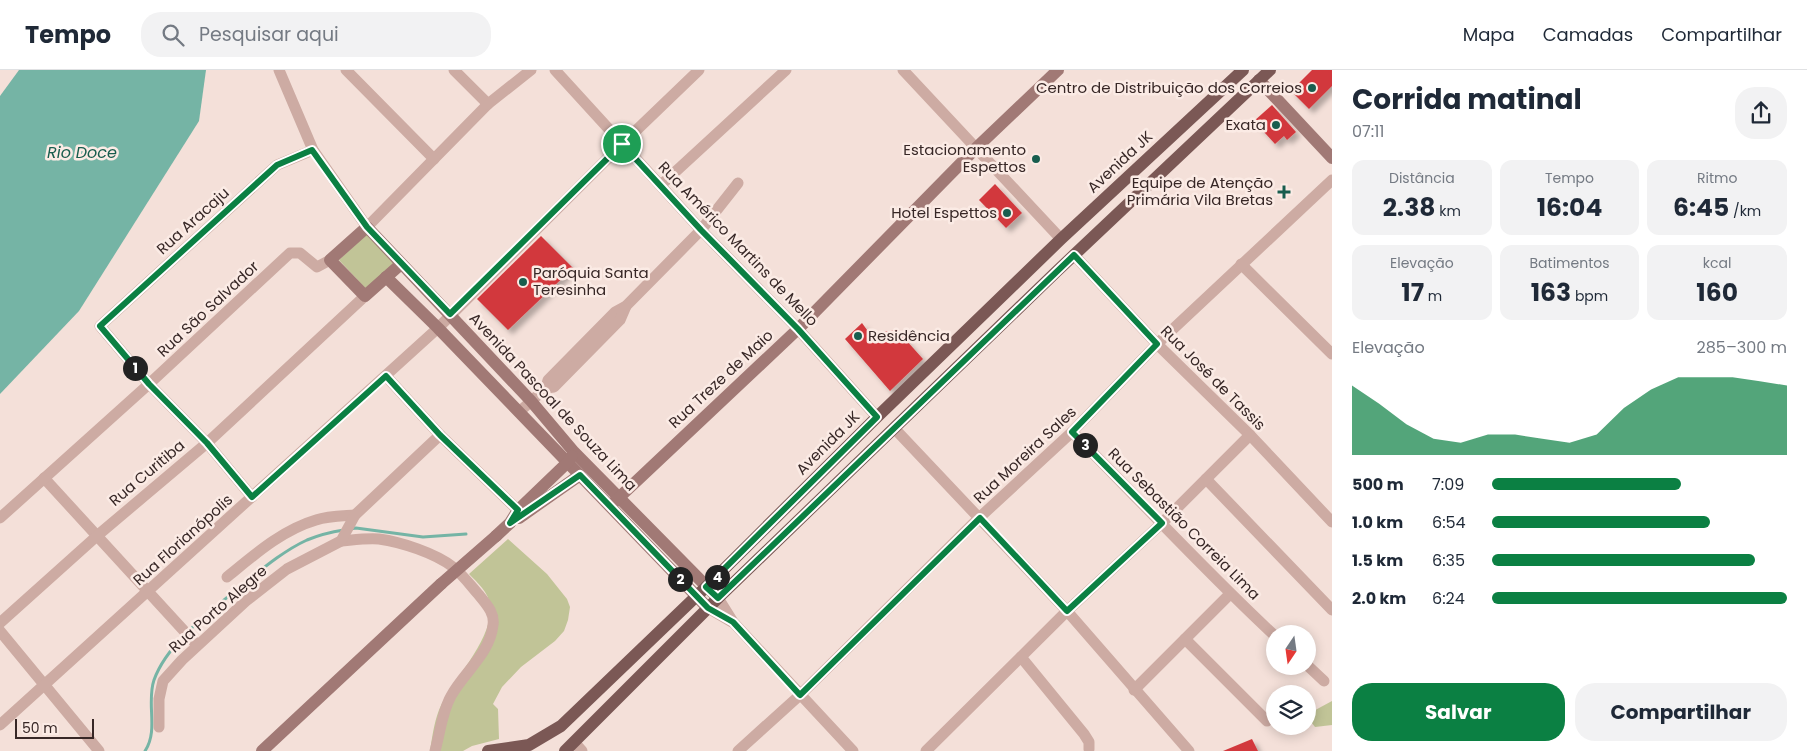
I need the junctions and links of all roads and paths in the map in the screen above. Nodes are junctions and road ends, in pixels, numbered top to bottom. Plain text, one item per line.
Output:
1 (279, 70) edge
2 (346, 70) edge
3 (454, 70) edge
4 (531, 70) edge
5 (555, 70) edge
6 (699, 70) edge
7 (786, 70) edge
8 (903, 70) edge
9 (1058, 70) edge
10 (1243, 70) edge
11 (1270, 70) edge
12 (1259, 80) junction
13 (488, 104) junction
14 (622, 144) junction
15 (975, 149) junction
16 (312, 150) junction
17 (1332, 158) edge
18 (434, 159) junction
19 (1332, 180) edge
20 (738, 184) dead end
21 (661, 185) junction
22 (367, 227) junction
23 (701, 230) junction
24 (1061, 239) junction
25 (1074, 255) junction
26 (330, 260) junction
27 (401, 264) junction
28 (1241, 264) junction
29 (386, 277) junction
30 (366, 296) junction
31 (450, 314) junction
32 (438, 328) junction
33 (798, 329) junction
34 (1157, 344) junction
35 (1332, 354) edge
36 (386, 376) junction
37 (149, 384) junction
38 (531, 401) junction
39 (519, 412) junction
40 (877, 417) junction
41 (894, 428) junction
42 (1072, 432) junction
43 (1250, 434) junction
44 (440, 435) junction
45 (207, 443) junction
46 (571, 457) junction
47 (580, 475) junction
48 (44, 478) junction
49 (1206, 479) junction
50 (252, 497) junction
51 (614, 502) junction
52 (521, 512) junction
53 (355, 515) junction
54 (0, 518) edge
55 (980, 518) junction
56 (1332, 522) edge
57 (1162, 523) junction
58 (98, 535) junction
59 (341, 541) junction
60 (227, 577) dead end
61 (706, 587) junction
62 (148, 592) junction
63 (1230, 594) junction
64 (696, 596) junction
65 (718, 598) junction
66 (708, 608) junction
67 (1332, 610) edge
68 (1067, 611) junction
69 (0, 622) edge
70 (733, 622) junction
71 (1266, 628) edge
72 (0, 631) edge
73 (1185, 639) junction
74 (198, 645) junction
75 (1021, 656) junction
76 (1316, 674) edge
77 (1324, 681) dead end
78 (44, 685) junction
79 (1134, 690) junction
80 (800, 695) junction
81 (1266, 720) edge
82 (0, 725) edge
83 (159, 727) dead end
84 (574, 748) edge
85 (1089, 749) dead end
86 (99, 751) edge
87 (262, 751) edge
88 (435, 751) edge
89 (488, 751) edge
90 (738, 751) edge
91 (852, 751) edge
92 (926, 751) edge
93 (1190, 751) edge

1 - 16 street
2 - 18 street
3 - 13 street
4 - 13 street
5 - 14 street, Rua Américo Martins de Mello
6 - 14 street, Rua Florianópolis
7 - 21 street
8 - 15 street
9 - 15 street, Rua Treze de Maio
10 - 24 main road, Avenida JK
11 - 12 main road
12 - 17 street
12 - 25 main road
13 - 18 street
14 - 21 street, Rua Américo Martins de Mello
14 - 31 street, Rua Florianópolis
15 - 24 street
15 - 33 street, Rua Treze de Maio
16 - 22 street
16 - 37 street, Rua Aracaju
18 - 22 street
19 - 28 street, Rua Moreira Sales
20 - 23 street
21 - 23 street, Rua Américo Martins de Mello
22 - 26 street
22 - 27 street, Avenida Pascoal de Souza Lima
23 - 33 street, Rua Américo Martins de Mello
23 - 38 street
24 - 40 main road, Avenida JK
25 - 34 street, Rua José de Tassis
25 - 41 main road
26 - 30 street
26 - 37 street, Rua São Salvador
27 - 29 street, Rua Curitiba
27 - 31 street, Avenida Pascoal de Souza Lima
28 - 34 street, Rua Moreira Sales
28 - 35 street
29 - 30 street, Rua Curitiba
29 - 32 street, Avenida Pascoal de Souza Lima
30 - 45 street, Rua Curitiba
31 - 32 street, Rua Florianópolis
31 - 38 street, Avenida Pascoal de Souza Lima
32 - 36 street, Rua Florianópolis
32 - 39 street, Avenida Pascoal de Souza Lima
33 - 40 street, Rua Américo Martins de Mello
33 - 51 street, Rua Treze de Maio
34 - 42 street, Rua Moreira Sales
34 - 43 street, Rua José de Tassis
36 - 44 street
36 - 50 street, Rua Florianópolis
37 - 45 street
37 - 48 street, Rua São Salvador
38 - 39 street
38 - 46 street, Avenida Pascoal de Souza Lima
39 - 46 street, Avenida Pascoal de Souza Lima
40 - 61 main road, Avenida JK
41 - 55 street
41 - 65 main road
42 - 55 street, Rua Moreira Sales
42 - 57 street, Rua Sebastião Correia Lima
43 - 49 street
43 - 56 street, Rua José de Tassis
44 - 52 street
44 - 53 street
45 - 50 street
45 - 58 street, Rua Curitiba
46 - 47 street, Avenida Pascoal de Souza Lima
46 - 51 street, Avenida Pascoal de Souza Lima
46 - 52 street
47 - 51 street, Avenida Pascoal de Souza Lima
47 - 52 street
48 - 54 street, Rua São Salvador
48 - 58 street
49 - 57 street
49 - 67 street
50 - 62 street, Rua Florianópolis
51 - 61 street, Avenida Pascoal de Souza Lima
51 - 64 street, Avenida Pascoal de Souza Lima
52 - 87 street, bridge
53 - 59 street
53 - 60 street
55 - 68 street
55 - 80 street, Rua Moreira Sales
57 - 63 street, Rua Sebastião Correia Lima
57 - 68 street
58 - 62 street
58 - 69 street, Rua Curitiba
59 - 74 street, Rua Porto Alegre
59 - 88 street
61 - 64 main road, Avenida JK
61 - 65 street, Avenida Pascoal de Souza Lima
62 - 74 street
62 - 78 street, Rua Florianópolis
63 - 71 street, Rua Sebastião Correia Lima
63 - 73 street
64 - 66 street, Avenida Pascoal de Souza Lima
64 - 89 main road, Avenida JK
65 - 66 main road
65 - 70 street
66 - 70 street
66 - 84 main road
68 - 75 street
68 - 79 street
70 - 80 street
72 - 78 street
73 - 79 street
73 - 81 street
74 - 83 street, Rua Porto Alegre
75 - 85 street
75 - 92 street
76 - 77 street
78 - 82 street, Rua Florianópolis
78 - 86 street
79 - 93 street
80 - 90 street, Rua Moreira Sales
80 - 91 street

